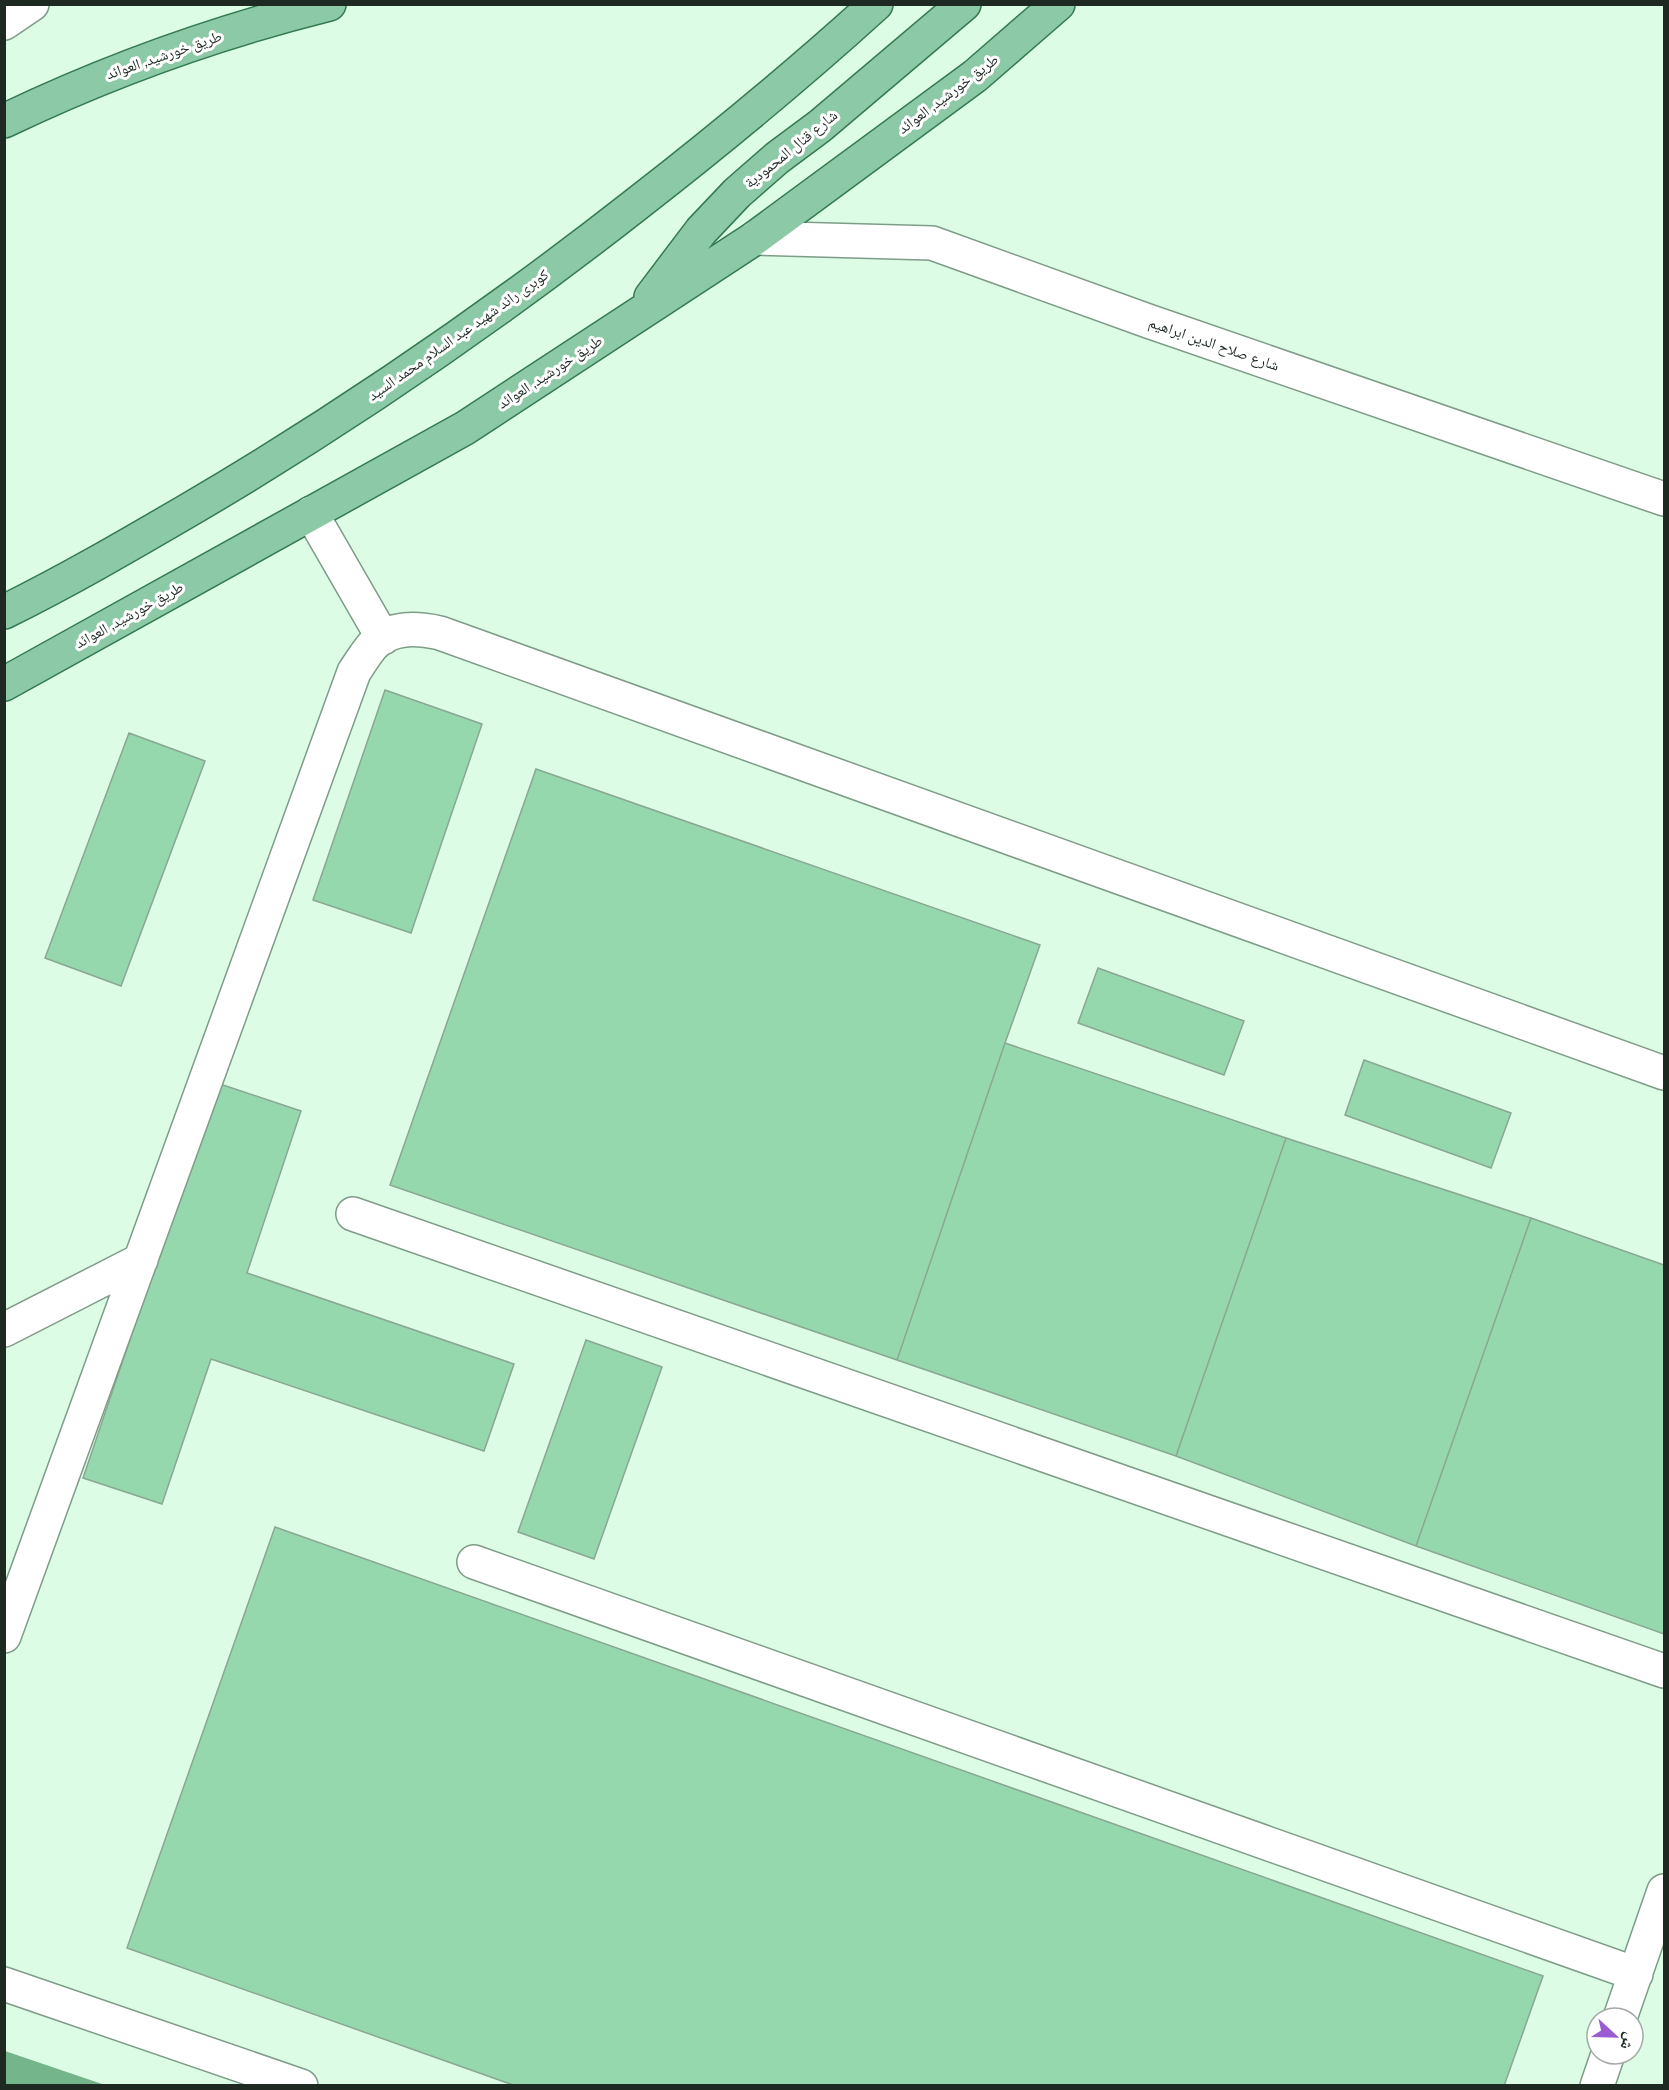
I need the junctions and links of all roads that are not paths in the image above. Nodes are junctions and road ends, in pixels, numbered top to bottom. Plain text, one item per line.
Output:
1 (32, 4) edge
2 (329, 4) edge
3 (876, 4) edge
4 (964, 4) edge
5 (1058, 4) edge
6 (4, 23) edge
7 (4, 121) edge
8 (755, 238) junction
9 (640, 313) junction
10 (1665, 499) edge
11 (311, 513) junction
12 (4, 612) edge
13 (383, 638) junction
14 (4, 684) edge
15 (1665, 1072) edge
16 (353, 1214) dead end
17 (141, 1260) junction
18 (4, 1330) edge
19 (474, 1562) dead end
20 (4, 1636) edge
21 (1665, 1671) edge
22 (1665, 1891) edge
23 (1636, 1974) junction
24 (4, 1983) edge
25 (1624, 2006) edge
26 (1604, 2066) edge
27 (301, 2085) edge
28 (1597, 2085) edge

1 - 6 street
2 - 7 main road, طريق خورشيد, العوائد
3 - 12 main road, كوبرى رائد شهيد عبد السلام محمد السيد
4 - 9 main road, شارع قنال المحمودية
5 - 8 main road, طريق خورشيد, العوائد
8 - 9 main road, طريق خورشيد, العوائد
8 - 10 street, شارع صلاح الدين ابراهيم
9 - 11 main road, طريق خورشيد, العوائد
11 - 13 street
11 - 14 main road, طريق خورشيد, العوائد
13 - 15 street
13 - 17 street
16 - 21 street
17 - 18 street
17 - 20 street
19 - 23 street
22 - 23 street
23 - 25 street
24 - 27 street
26 - 28 street

